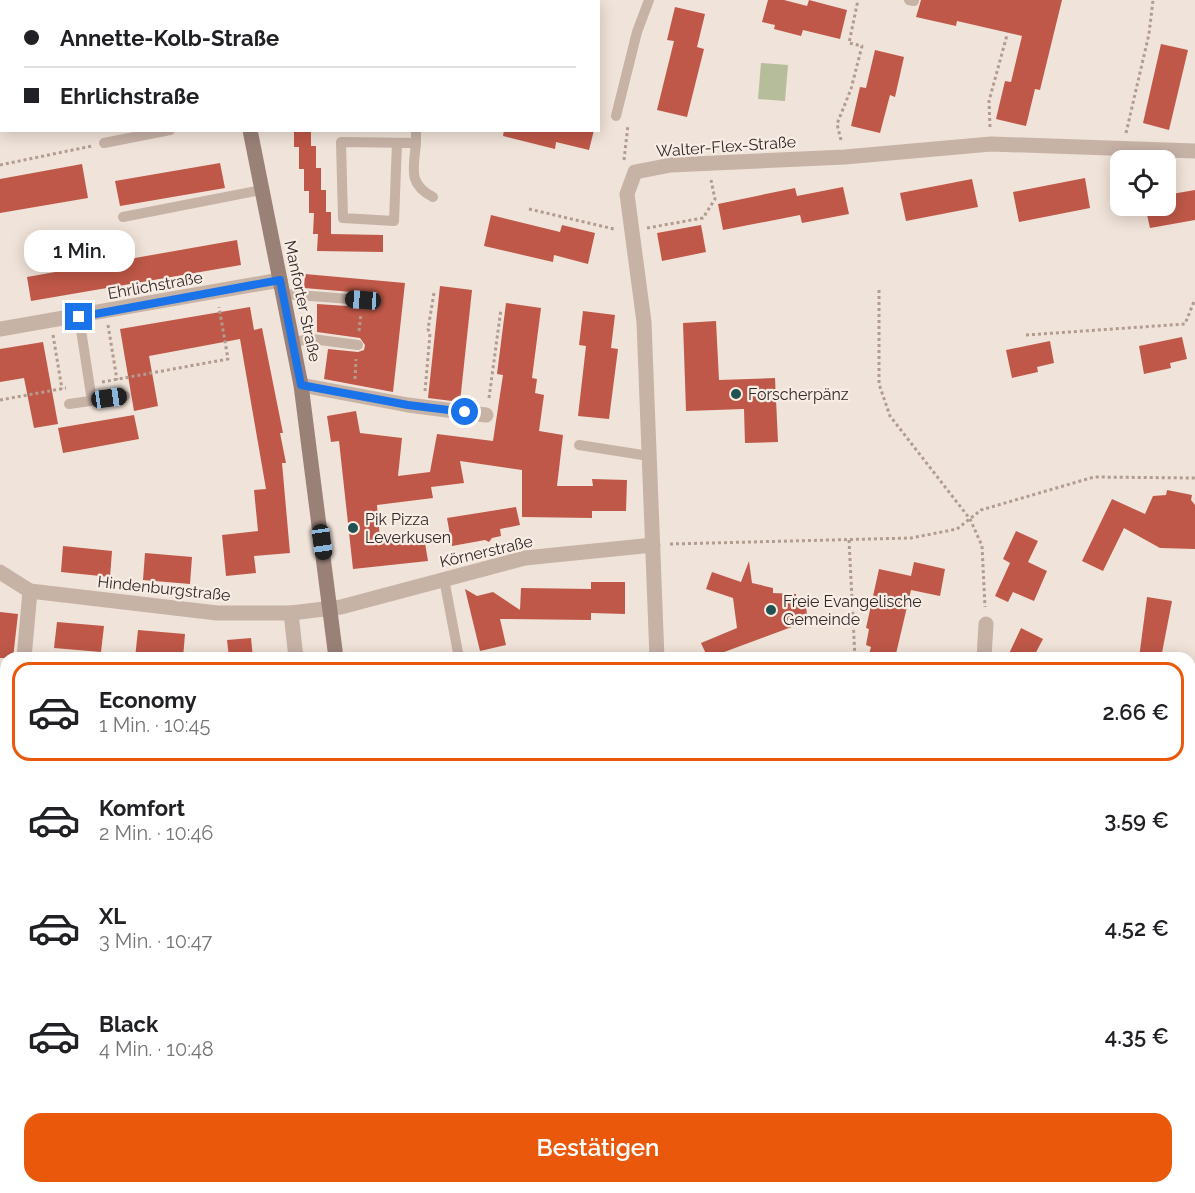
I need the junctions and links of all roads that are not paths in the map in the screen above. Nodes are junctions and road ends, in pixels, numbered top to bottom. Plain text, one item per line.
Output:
1 (648, 0) edge
2 (616, 116) dead end
3 (160, 132) edge
4 (250, 132) edge
5 (416, 132) edge
6 (397, 142) junction
7 (104, 143) road end
8 (416, 143) junction
9 (1195, 151) edge
10 (261, 190) junction
11 (433, 197) dead end
12 (123, 217) dead end
13 (282, 287) junction
14 (363, 300) road end
15 (79, 317) junction
16 (0, 329) edge
17 (293, 342) junction
18 (358, 345) road end
19 (301, 385) junction
20 (125, 396) dead end
21 (92, 400) junction
22 (69, 404) dead end
23 (486, 415) road end
24 (579, 445) dead end
25 (648, 456) junction
26 (653, 545) junction
27 (0, 572) edge
28 (444, 579) junction
29 (30, 591) junction
30 (331, 609) junction
31 (291, 613) junction
32 (986, 624) road end
33 (25, 652) edge
34 (295, 652) edge
35 (335, 652) edge
36 (458, 652) edge
37 (657, 652) edge
38 (984, 652) edge

1 - 2 lane
3 - 7 lane
4 - 10 street, Manforter Straße
5 - 8 lane
6 - 6 lane
6 - 8 lane
8 - 11 lane
9 - 25 street, Walter-Flex-Straße
10 - 12 lane
10 - 13 street, Manforter Straße
13 - 14 lane
13 - 15 street, Ehrlichstraße
13 - 17 street, Manforter Straße
15 - 16 street, Ehrlichstraße
15 - 21 lane
17 - 18 lane
17 - 19 street, Manforter Straße
19 - 23 street
19 - 30 street, Manforter Straße
20 - 21 lane
21 - 22 lane
24 - 25 lane
25 - 26 street, Walter-Flex-Straße
26 - 28 street, Körnerstraße
26 - 37 street, Walter-Flex-Straße
27 - 29 street, Hindenburgstraße
28 - 30 street, Körnerstraße
28 - 36 lane
29 - 31 street, Hindenburgstraße
29 - 33 street
30 - 31 street, Hindenburgstraße
30 - 35 street, Manforter Straße
31 - 34 street
32 - 38 street

